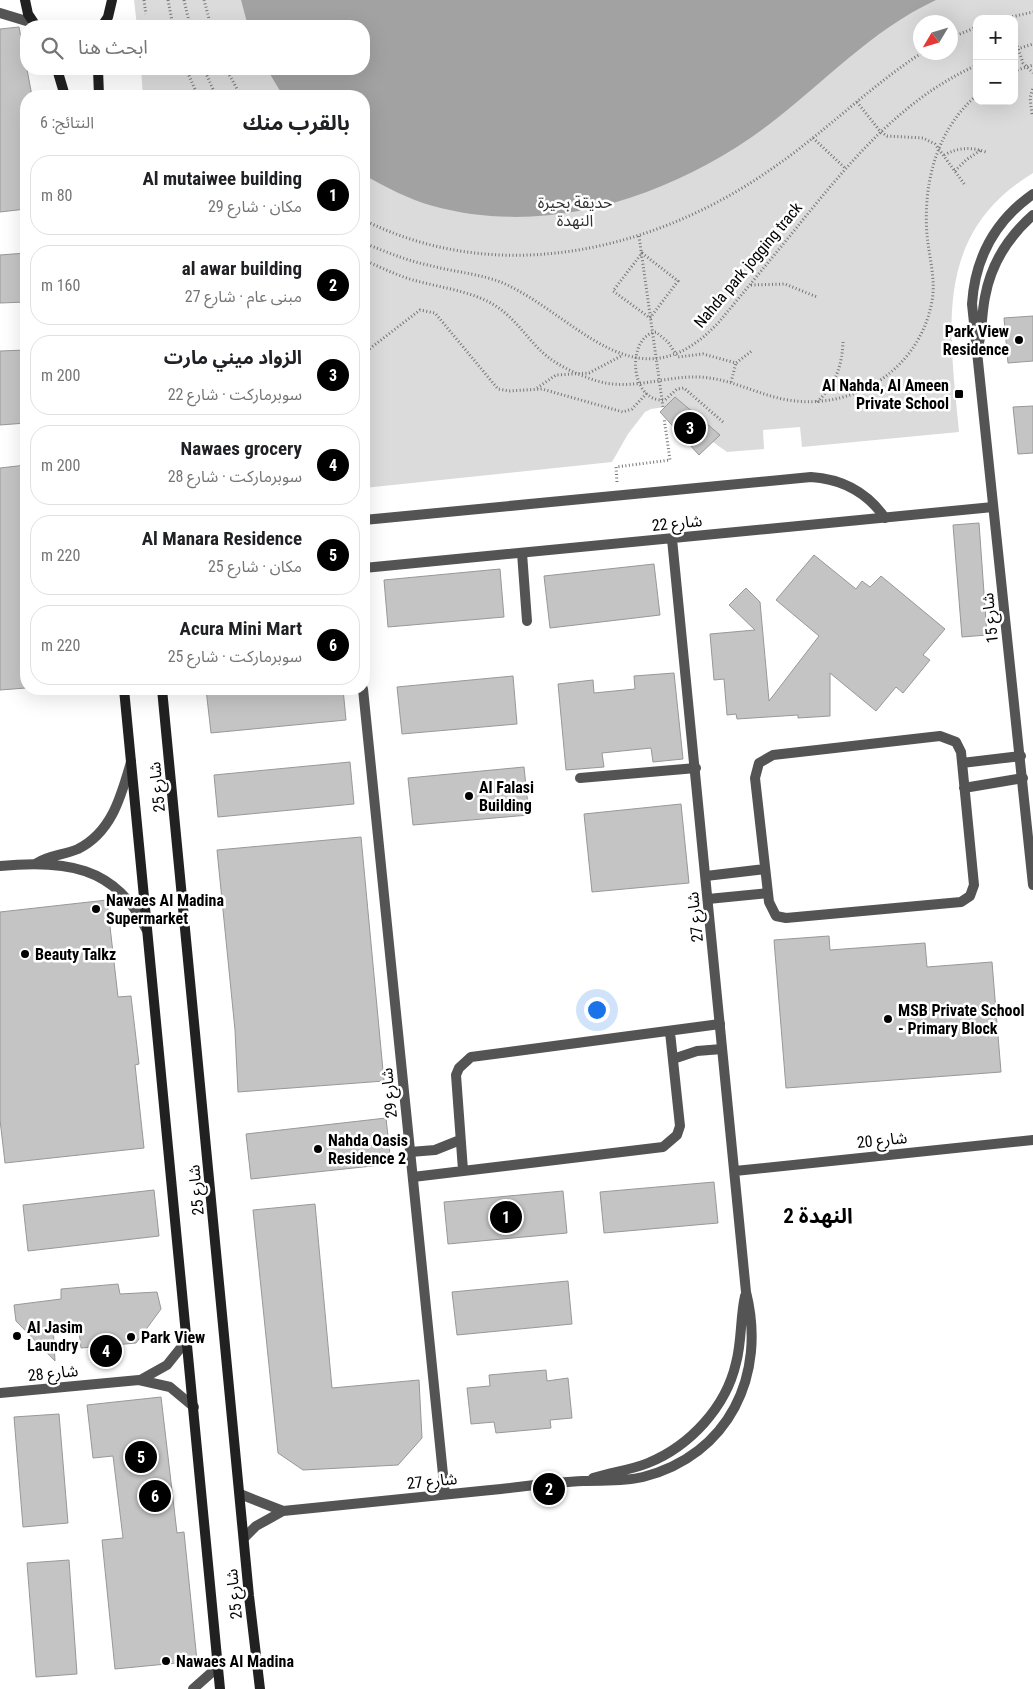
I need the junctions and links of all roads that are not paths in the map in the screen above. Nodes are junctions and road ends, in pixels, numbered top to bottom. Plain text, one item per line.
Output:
1 (25, 0) edge
2 (112, 0) edge
3 (0, 13) edge
4 (20, 20) edge
5 (32, 20) edge
6 (106, 20) edge
7 (59, 75) edge
8 (98, 75) edge
9 (63, 90) edge
10 (99, 90) edge
11 (1033, 194) edge
12 (1033, 214) edge
13 (978, 349) junction
14 (993, 507) junction
15 (885, 518) junction
16 (370, 519) edge
17 (672, 538) junction
18 (522, 553) junction
19 (370, 567) edge
20 (527, 621) dead end
21 (125, 695) edge
22 (163, 695) edge
23 (364, 695) edge
24 (1021, 756) junction
25 (131, 760) junction
26 (962, 763) junction
27 (696, 768) junction
28 (580, 778) dead end
29 (1022, 778) junction
30 (964, 788) junction
31 (37, 863) junction
32 (0, 866) edge
33 (765, 869) junction
34 (706, 876) junction
35 (1033, 884) edge
36 (768, 893) junction
37 (708, 899) junction
38 (147, 931) junction
39 (720, 1024) junction
40 (670, 1032) junction
41 (722, 1049) junction
42 (673, 1060) junction
43 (460, 1140) junction
44 (1033, 1140) edge
45 (410, 1152) junction
46 (463, 1170) junction
47 (735, 1171) junction
48 (412, 1177) junction
49 (746, 1292) junction
50 (187, 1340) junction
51 (139, 1380) junction
52 (0, 1393) edge
53 (194, 1407) junction
54 (584, 1481) junction
55 (240, 1494) junction
56 (445, 1494) junction
57 (283, 1511) junction
58 (244, 1538) junction
59 (217, 1664) junction
60 (193, 1689) edge
61 (220, 1689) edge
62 (260, 1689) edge

1 - 5 street
2 - 6 street
3 - 4 street
7 - 9 street
8 - 10 street
11 - 13 street, شارع 15
12 - 13 street, شارع 15
13 - 14 street, شارع 15
14 - 15 street, شارع 22
14 - 24 street, شارع 15
15 - 16 street
15 - 17 street, شارع 22
17 - 18 street, شارع 22
17 - 27 street, شارع 27
18 - 19 street, شارع 22
18 - 20 street
21 - 25 street, شارع 25
22 - 55 street, شارع 25
23 - 45 street, شارع 29
24 - 26 street
24 - 29 street, شارع 15
25 - 31 street
25 - 38 street, شارع 25
26 - 30 street
26 - 33 street
27 - 28 street
27 - 34 street, شارع 27
29 - 30 street
29 - 35 street, شارع 15
30 - 36 street
31 - 32 street
31 - 38 street
33 - 34 street
33 - 36 street
34 - 37 street, شارع 27
36 - 37 street
37 - 39 street, شارع 27
38 - 50 street, شارع 25
39 - 40 street
39 - 41 street, شارع 27
40 - 42 street
40 - 43 street
41 - 42 street
41 - 47 street, شارع 27
42 - 46 street
43 - 45 street
43 - 46 street
44 - 47 street, شارع 20
45 - 48 street, شارع 29
46 - 48 street
47 - 49 street, شارع 27
48 - 56 street, شارع 29
49 - 54 street, شارع 27
49 - 54 street, شارع 27
50 - 51 street, شارع 28
50 - 53 street, شارع 25
51 - 52 street, شارع 28
51 - 53 street, شارع 28
53 - 59 street, شارع 25
54 - 56 street, شارع 27
55 - 57 street, شارع 27
55 - 58 street, شارع 25
56 - 57 street, شارع 27
57 - 58 street, شارع 27
58 - 62 street, شارع 25
59 - 60 street
59 - 61 street, شارع 25

